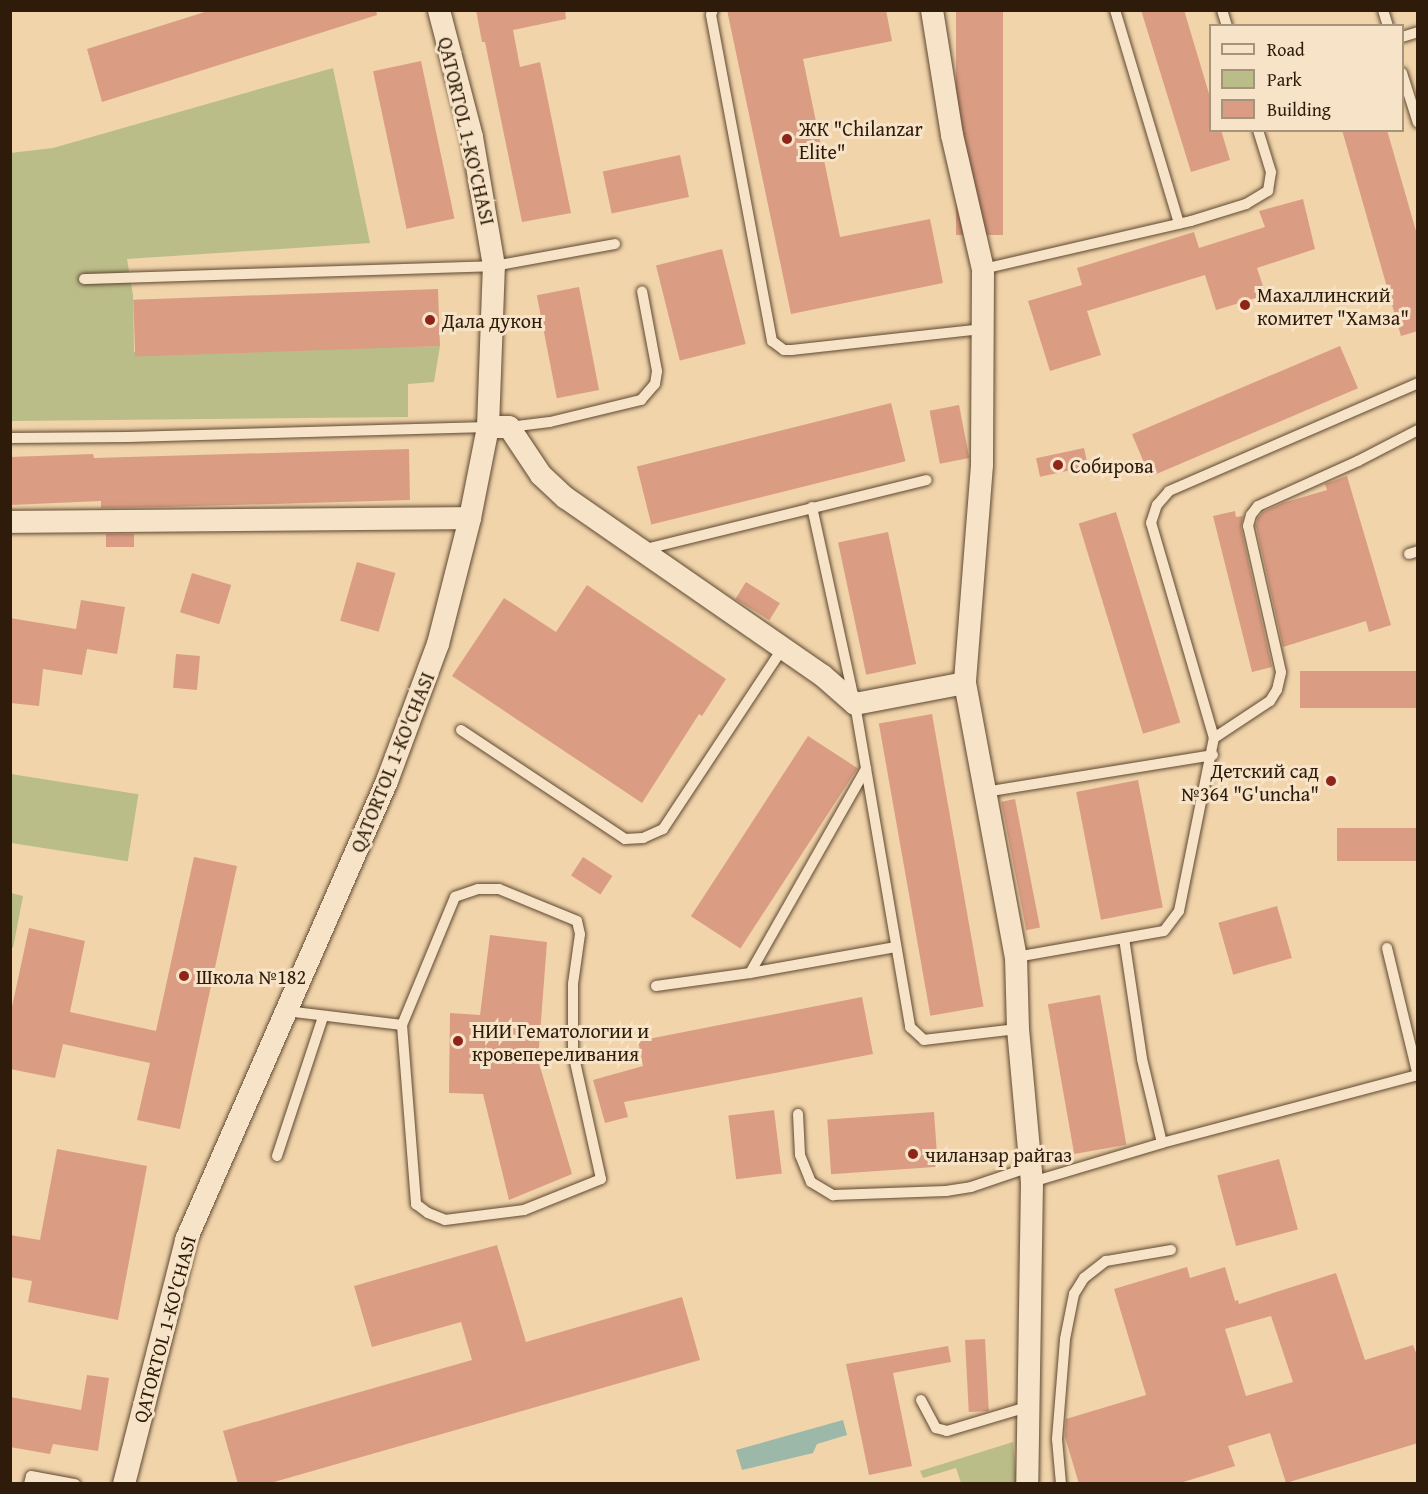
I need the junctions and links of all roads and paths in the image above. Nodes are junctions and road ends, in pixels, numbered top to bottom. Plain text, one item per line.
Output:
1 (439, 10) edge
2 (713, 10) edge
3 (932, 10) edge
4 (1115, 10) edge
5 (1404, 79) edge
6 (1418, 123) edge
7 (1259, 132) edge
8 (1179, 224) junction
9 (615, 244) dead end
10 (494, 266) junction
11 (983, 269) junction
12 (84, 279) dead end
13 (642, 291) dead end
14 (981, 329) junction
15 (1418, 383) edge
16 (498, 427) junction
17 (1418, 430) edge
18 (10, 438) edge
19 (927, 480) dead end
20 (812, 507) junction
21 (470, 518) junction
22 (10, 522) edge
23 (641, 550) junction
24 (783, 648) junction
25 (965, 683) junction
26 (855, 704) junction
27 (462, 730) dead end
28 (1214, 738) junction
29 (1213, 755) junction
30 (866, 770) junction
31 (985, 792) junction
32 (1124, 938) junction
33 (896, 946) junction
34 (1387, 948) dead end
35 (1016, 957) junction
36 (750, 974) junction
37 (656, 986) dead end
38 (286, 1011) junction
39 (323, 1017) junction
40 (402, 1025) junction
41 (1018, 1029) junction
42 (1415, 1050) edge
43 (1417, 1076) edge
44 (798, 1114) dead end
45 (1162, 1143) junction
46 (277, 1156) dead end
47 (1031, 1175) junction
48 (1171, 1250) dead end
49 (921, 1400) dead end
50 (1027, 1407) junction
51 (29, 1484) edge
52 (75, 1484) edge
53 (124, 1484) edge
54 (1027, 1484) edge
55 (1061, 1484) edge

1 - 10 street, QATORTOL 1-KO'CHASI
2 - 14 lane
3 - 11 street
4 - 8 lane
5 - 6 lane
7 - 8 lane
8 - 11 lane
9 - 10 lane
10 - 12 lane
10 - 16 street, QATORTOL 1-KO'CHASI
11 - 14 street
13 - 16 lane
14 - 25 street
15 - 28 lane
16 - 18 lane
16 - 21 street, QATORTOL 1-KO'CHASI
16 - 23 street
17 - 28 lane
19 - 20 lane
20 - 23 lane
20 - 26 lane
21 - 22 street
21 - 38 street, QATORTOL 1-KO'CHASI
23 - 24 street
24 - 26 street
24 - 27 lane
25 - 26 street
25 - 31 street
26 - 30 lane
28 - 29 lane
29 - 31 lane
29 - 32 lane
30 - 33 lane
30 - 36 lane
31 - 35 street
32 - 35 lane
32 - 45 lane
33 - 36 lane
33 - 41 lane
34 - 42 lane
35 - 41 street
36 - 37 lane
38 - 39 lane
38 - 53 street, QATORTOL 1-KO'CHASI
39 - 40 lane
39 - 46 lane
40 - 40 lane
41 - 47 street
42 - 43 lane
43 - 45 lane
44 - 47 lane
45 - 47 lane
47 - 50 street
48 - 55 lane
49 - 50 lane
50 - 54 street
51 - 52 lane

